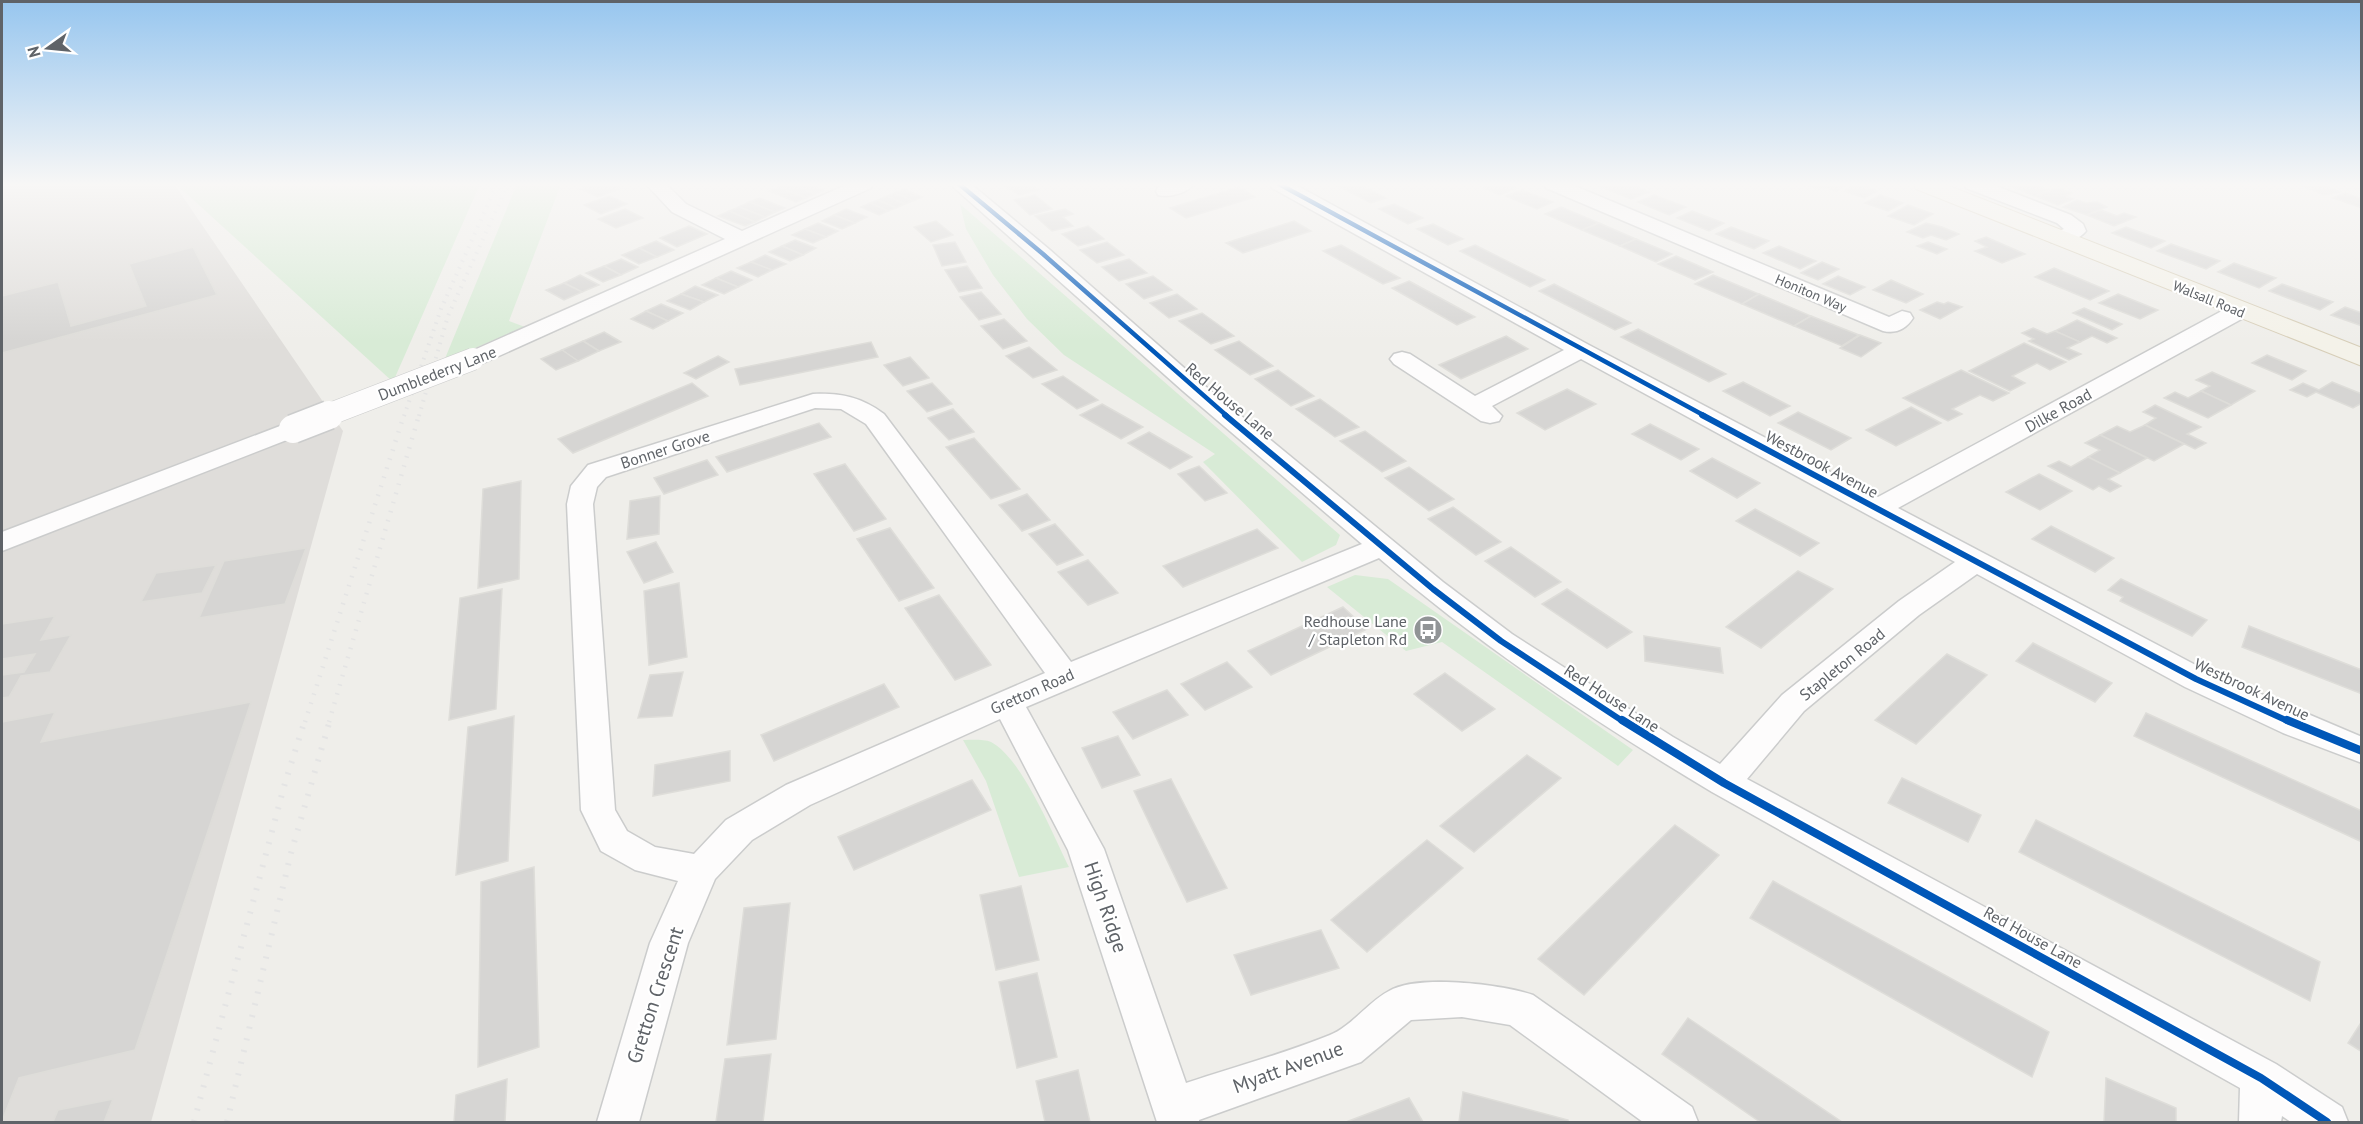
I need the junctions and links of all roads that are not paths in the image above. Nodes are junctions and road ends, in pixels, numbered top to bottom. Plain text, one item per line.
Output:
1 (737, 236) edge
2 (748, 236) edge
3 (1022, 236) edge
4 (1374, 236) edge
5 (1678, 236) edge
6 (2054, 236) edge
7 (2062, 236) edge
8 (2058, 238) junction
9 (742, 239) junction
10 (2239, 311) junction
11 (1902, 318) dead end
12 (1581, 350) junction
13 (2361, 358) edge
14 (1402, 359) dead end
15 (1876, 509) junction
16 (2, 542) edge
17 (1383, 546) junction
18 (1976, 562) junction
19 (1065, 677) junction
20 (1007, 702) junction
21 (2361, 751) edge
22 (1724, 783) junction
23 (701, 870) junction
24 (2261, 1078) junction
25 (1176, 1115) edge
26 (618, 1122) edge
27 (1677, 1122) edge
28 (2260, 1122) edge
29 (2327, 1122) edge

1 - 9 street
2 - 9 street, Dumblederry Lane
3 - 17 street, Red House Lane
4 - 12 street, Westbrook Avenue
5 - 11 street, Honiton Way
6 - 8 main road, Walsall Road
7 - 8 street
8 - 10 main road, Walsall Road
9 - 16 street, Dumblederry Lane, bridge
10 - 13 main road, Walsall Road
10 - 15 street, Dilke Road
12 - 14 street
12 - 15 street, Westbrook Avenue
15 - 18 street, Westbrook Avenue
17 - 19 street, Gretton Road
17 - 22 street, Red House Lane
18 - 21 street, Westbrook Avenue
18 - 22 street, Stapleton Road
19 - 20 street, Gretton Road
19 - 23 street, Bonner Grove
20 - 23 street, Gretton Road
20 - 25 street, High Ridge
22 - 24 street, Red House Lane
23 - 26 street, Gretton Crescent
24 - 28 street
24 - 29 street, Red House Lane
25 - 27 street, Myatt Avenue

